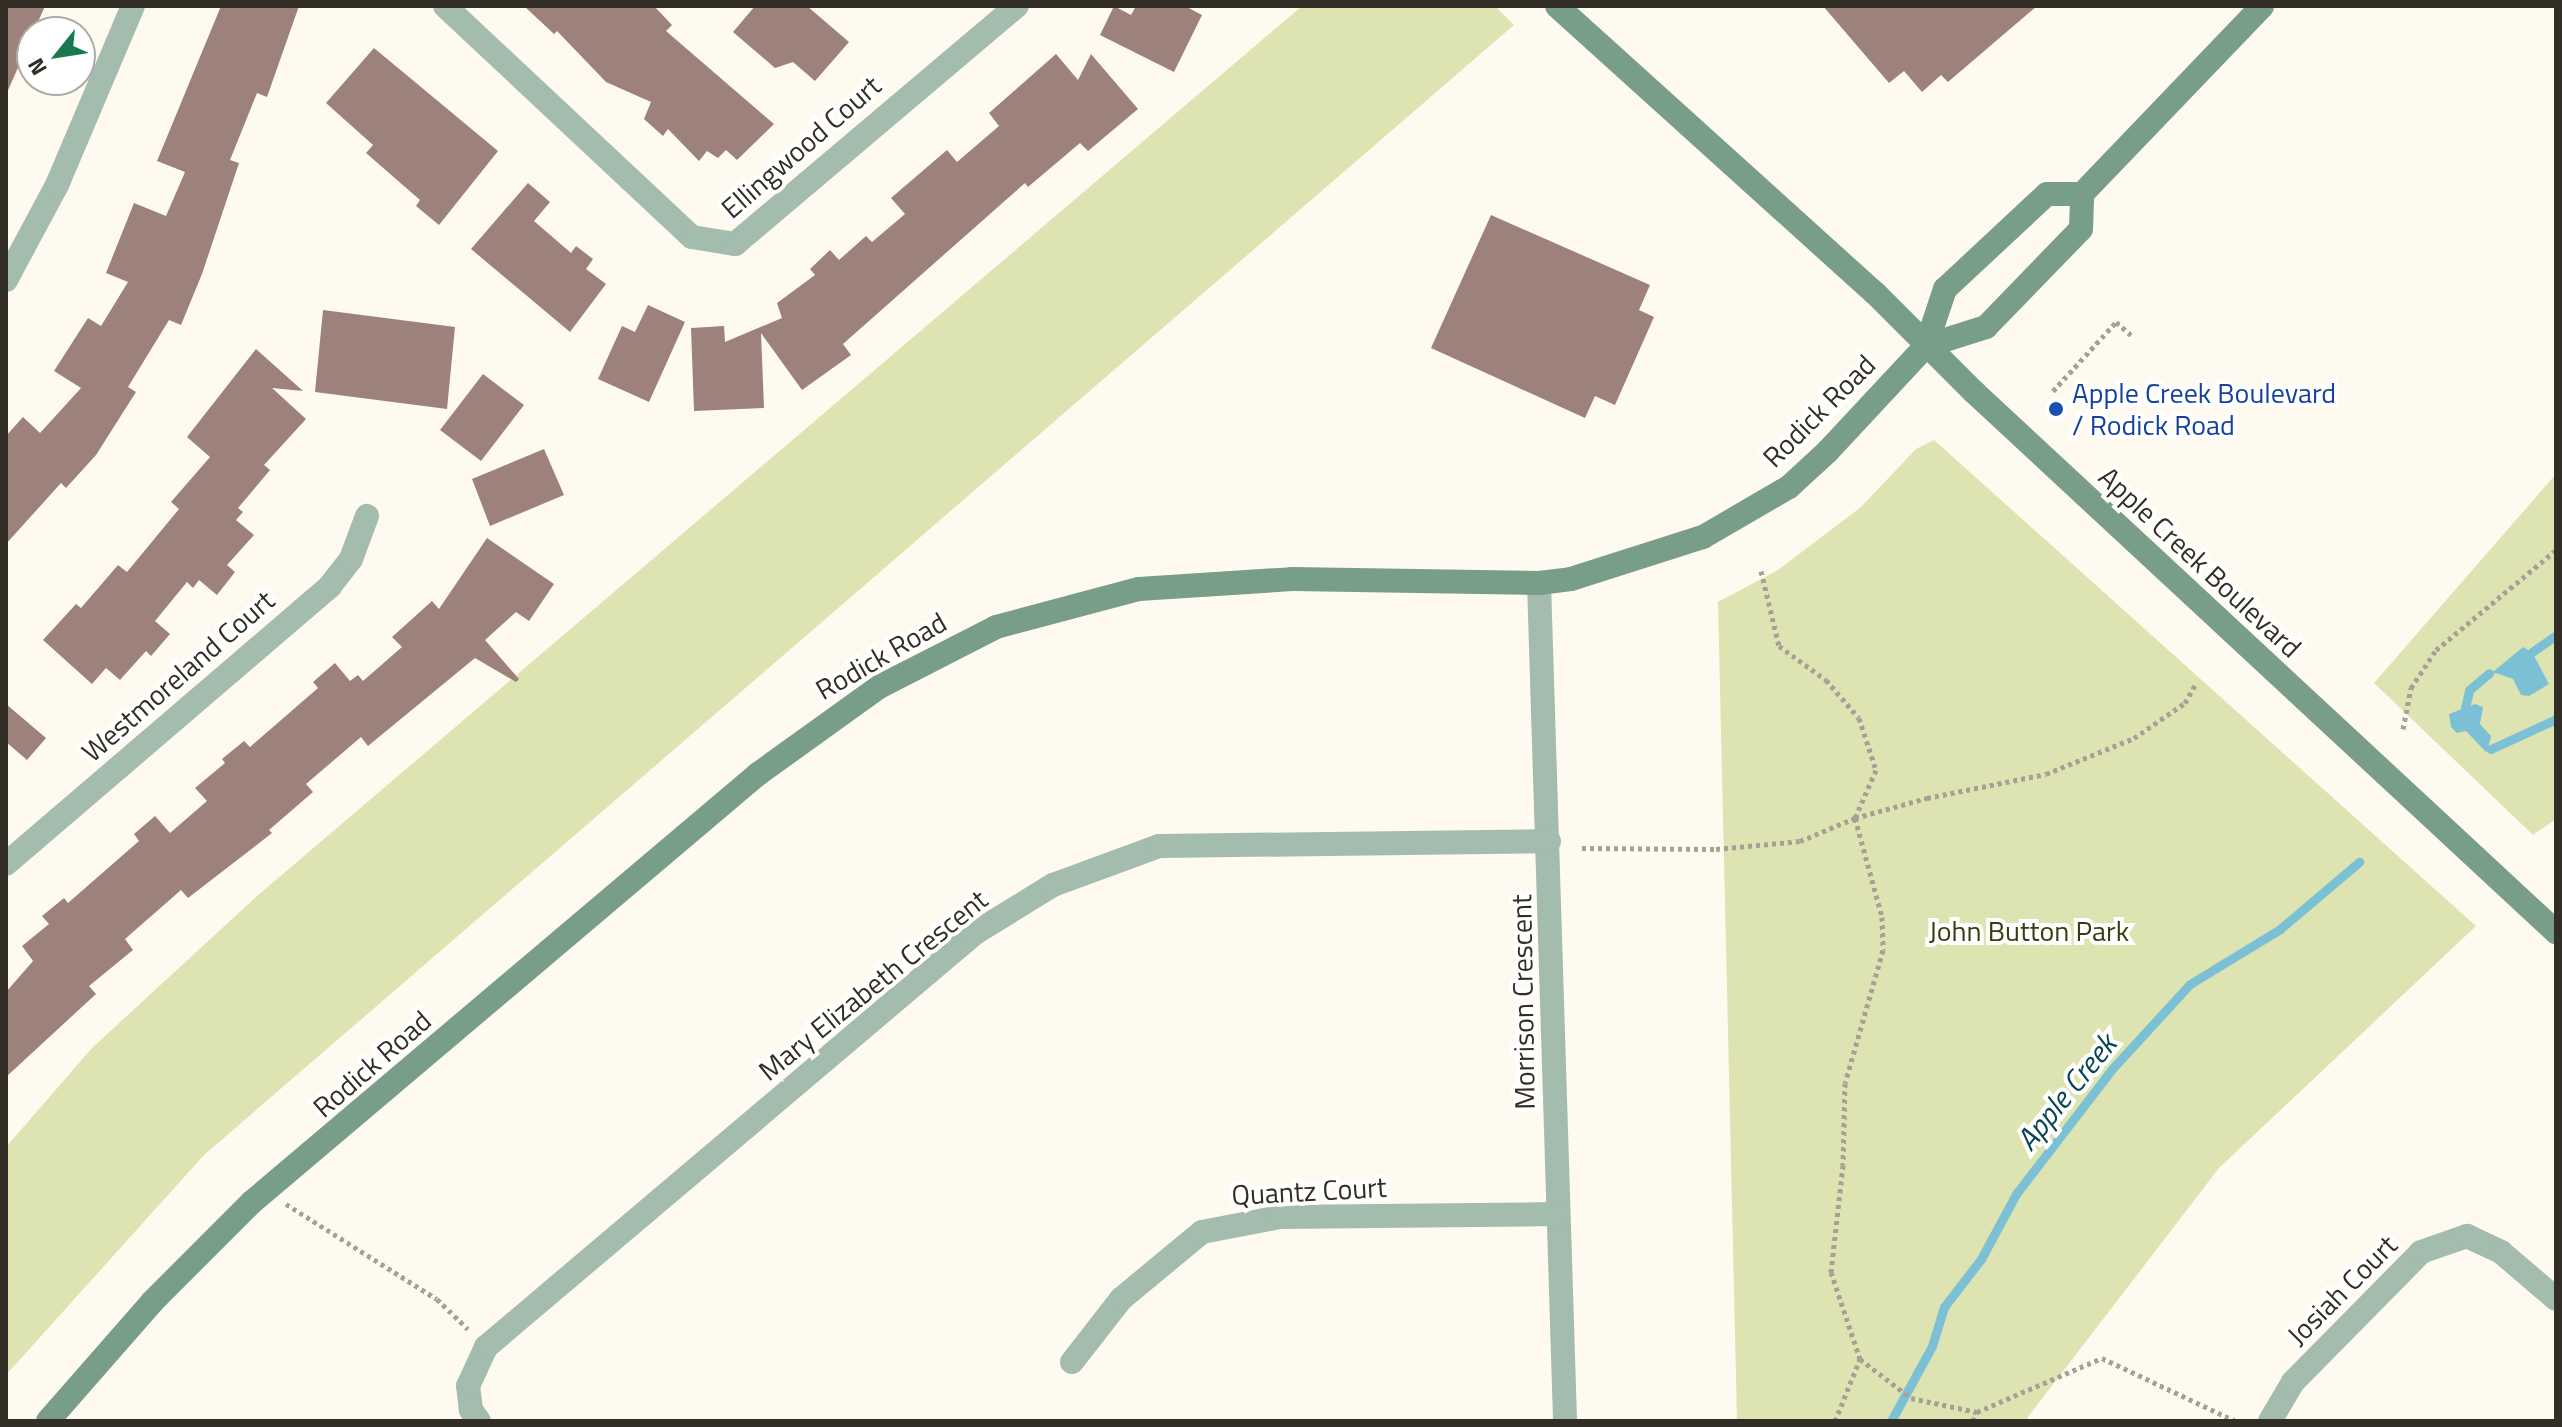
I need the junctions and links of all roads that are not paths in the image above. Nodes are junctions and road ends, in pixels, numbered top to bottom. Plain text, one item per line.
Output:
1 (133, 6) edge
2 (445, 6) edge
3 (1017, 6) edge
4 (1557, 6) edge
5 (2262, 6) edge
6 (2082, 194) junction
7 (6, 280) edge
8 (1926, 346) junction
9 (367, 516) dead end
10 (1539, 583) junction
11 (1549, 841) junction
12 (6, 864) edge
13 (2556, 932) edge
14 (1558, 1214) junction
15 (2556, 1299) edge
16 (1072, 1362) dead end
17 (48, 1421) edge
18 (479, 1421) edge
19 (1565, 1421) edge
20 (2270, 1421) edge

1 - 7 street
2 - 3 street, Ellingwood Court
4 - 8 main road, Apple Creek Boulevard
5 - 6 main road
6 - 8 main road, Rodick Road
6 - 8 main road, Rodick Road
8 - 10 main road, Rodick Road
8 - 13 main road, Apple Creek Boulevard
9 - 12 street, Westmoreland Court
10 - 11 street, Morrison Crescent
10 - 17 main road, Rodick Road
11 - 14 street, Morrison Crescent
11 - 18 street, Mary Elizabeth Crescent
14 - 16 street, Quantz Court
14 - 19 street, Morrison Crescent
15 - 20 street, Josiah Court

